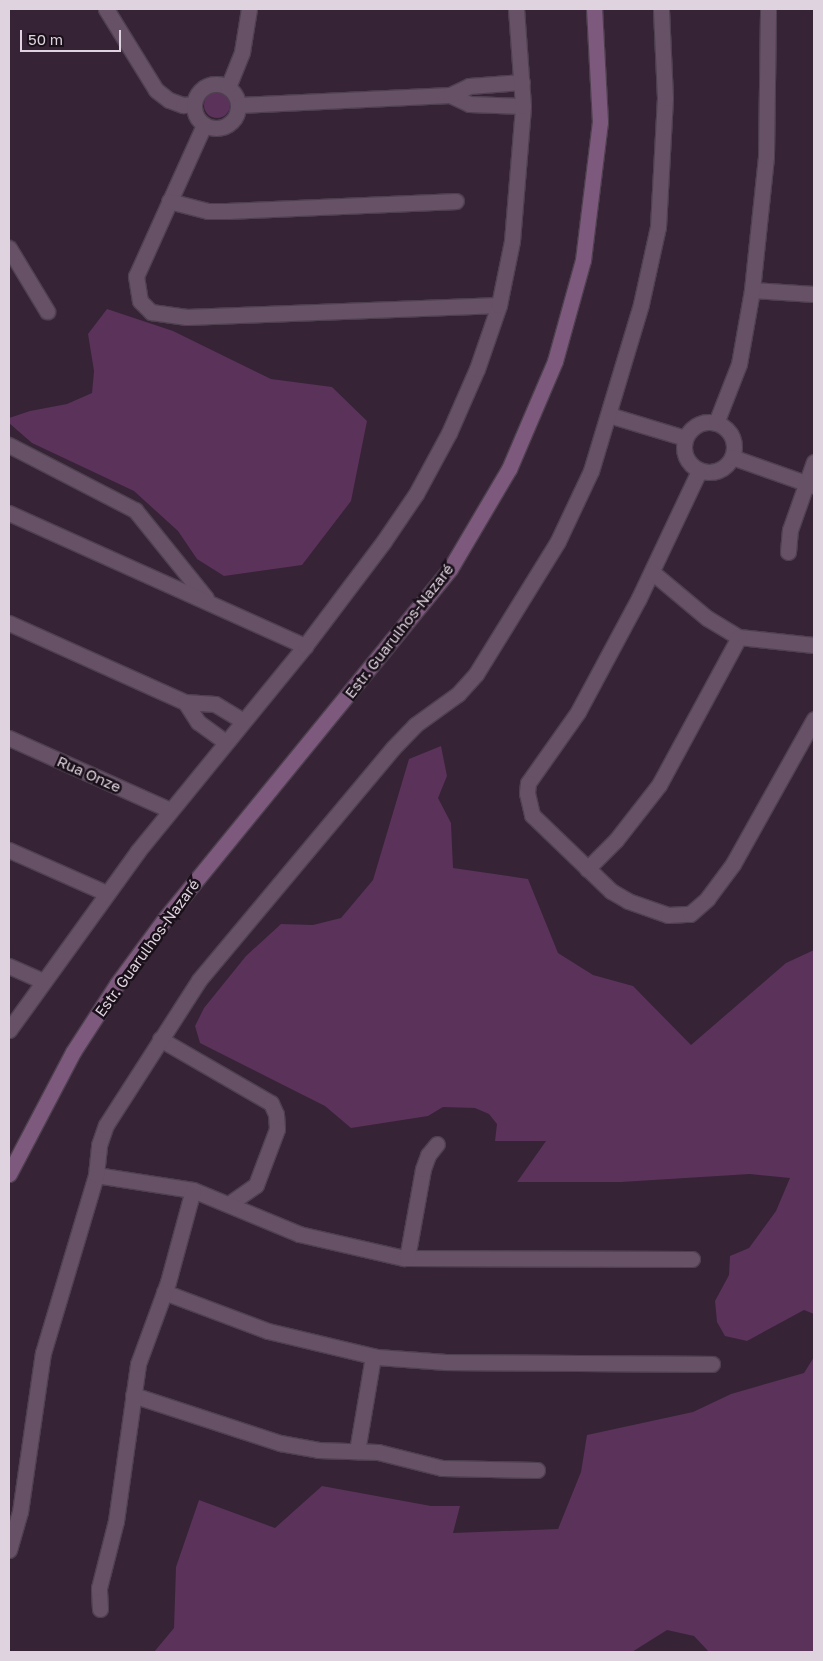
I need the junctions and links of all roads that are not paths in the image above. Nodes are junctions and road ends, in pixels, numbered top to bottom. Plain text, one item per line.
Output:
1 (106, 9) edge
2 (249, 9) edge
3 (516, 9) edge
4 (594, 9) edge
5 (661, 9) edge
6 (768, 9) edge
7 (522, 82) junction
8 (228, 87) junction
9 (450, 95) junction
10 (194, 104) junction
11 (239, 105) junction
12 (523, 106) junction
13 (204, 125) junction
14 (169, 201) junction
15 (456, 201) dead end
16 (9, 248) edge
17 (752, 290) junction
18 (814, 294) edge
19 (499, 305) junction
20 (47, 311) dead end
21 (609, 415) junction
22 (716, 423) junction
23 (685, 438) junction
24 (9, 446) edge
25 (732, 457) junction
26 (814, 462) edge
27 (699, 471) junction
28 (811, 485) edge
29 (9, 513) edge
30 (788, 552) dead end
31 (652, 572) junction
32 (207, 600) junction
33 (9, 623) edge
34 (739, 637) junction
35 (814, 645) edge
36 (305, 646) junction
37 (185, 702) junction
38 (814, 719) edge
39 (243, 721) junction
40 (9, 738) edge
41 (226, 742) junction
42 (170, 810) junction
43 (9, 850) edge
44 (587, 869) junction
45 (106, 893) junction
46 (9, 966) edge
47 (42, 981) junction
48 (9, 1030) edge
49 (160, 1039) junction
50 (437, 1144) dead end
51 (9, 1174) edge
52 (96, 1175) junction
53 (193, 1190) junction
54 (229, 1204) junction
55 (407, 1258) junction
56 (692, 1259) dead end
57 (164, 1292) junction
58 (374, 1356) junction
59 (712, 1364) dead end
60 (133, 1395) junction
61 (357, 1451) junction
62 (537, 1470) dead end
63 (9, 1550) edge
64 (100, 1609) dead end

1 - 10 street
2 - 8 street
3 - 7 street
4 - 51 main road, Estr. Guarulhos-Nazaré
5 - 21 street
6 - 17 street
7 - 9 street
7 - 12 street
8 - 10 street
8 - 11 street
9 - 11 street
9 - 12 street
10 - 13 street
11 - 13 street
12 - 19 street
13 - 14 street
14 - 15 street
14 - 19 street
16 - 20 street
17 - 18 street
17 - 22 street
19 - 36 street
21 - 23 street
21 - 49 street
22 - 23 street
22 - 25 street
23 - 27 street
24 - 32 street
25 - 27 street
25 - 28 street
26 - 28 street
27 - 31 street
28 - 30 street
29 - 32 street
31 - 34 street
31 - 44 street
32 - 36 street
33 - 37 street
34 - 35 street
34 - 44 street
36 - 39 street
37 - 39 street
37 - 41 street
38 - 44 street
39 - 41 street
40 - 42 street, Rua Onze
41 - 42 street
42 - 45 street
43 - 45 street
45 - 47 street
46 - 47 street
47 - 48 street
49 - 52 street
49 - 54 street
50 - 55 street
52 - 53 street
52 - 63 street
53 - 54 street
53 - 57 street
54 - 55 street
55 - 56 street
57 - 58 street
57 - 60 street
58 - 59 street
58 - 61 street
60 - 61 street
60 - 64 street
61 - 62 street

